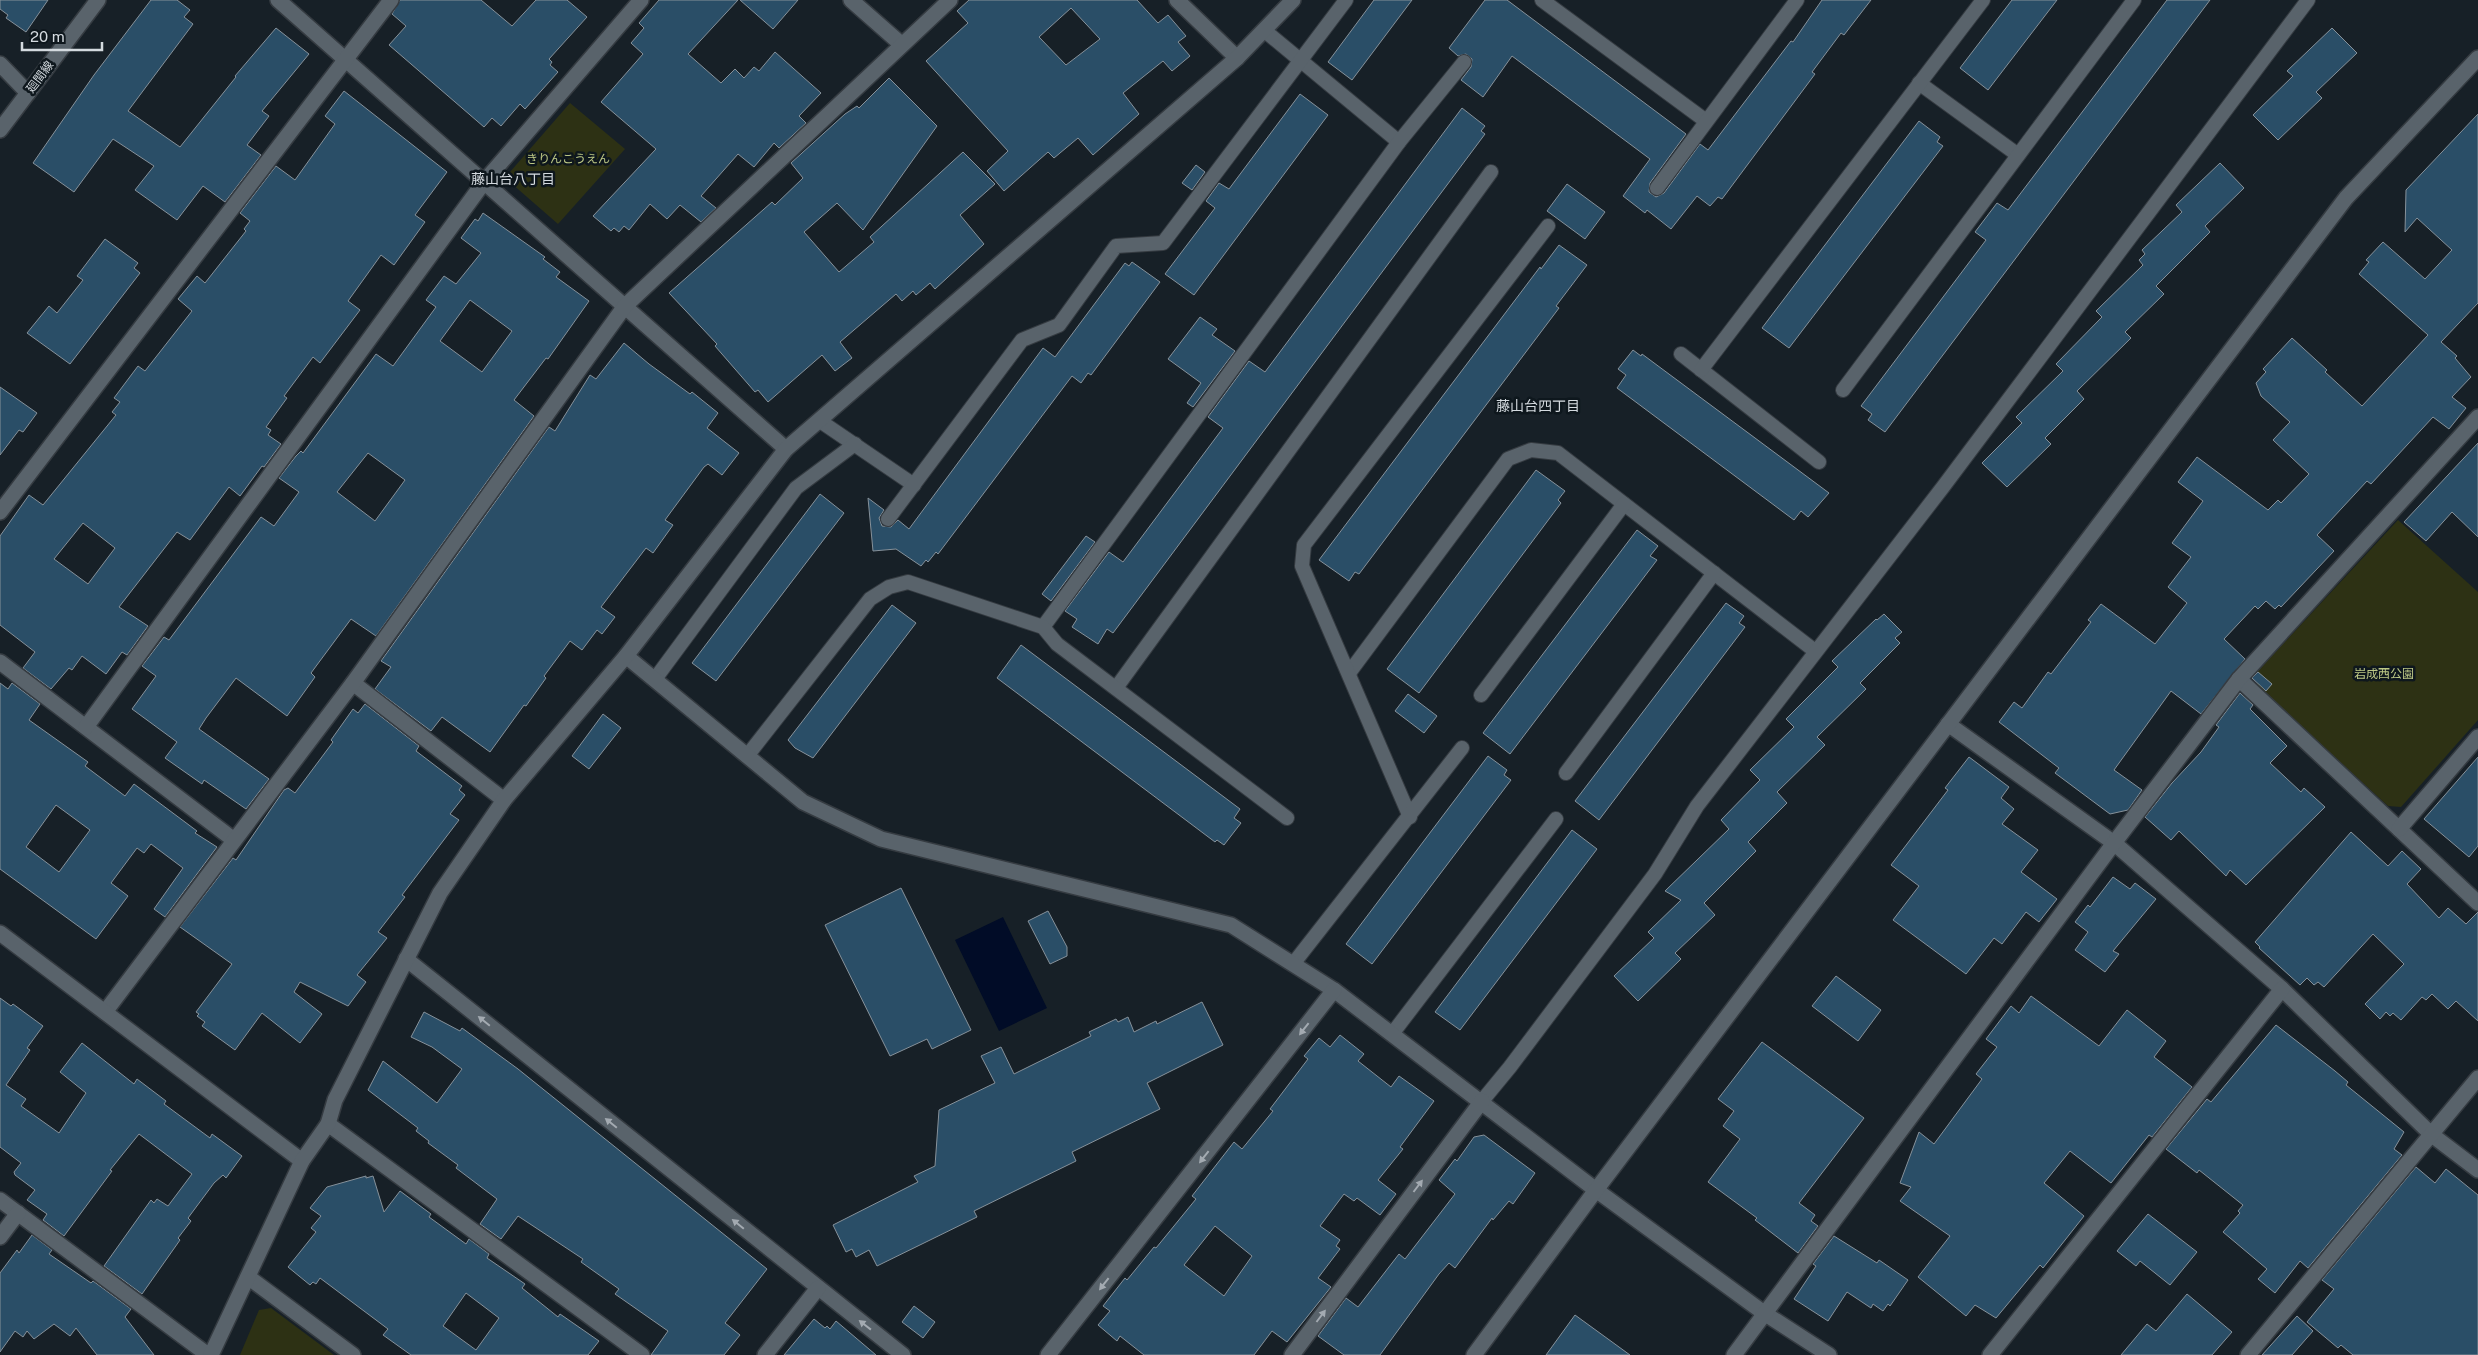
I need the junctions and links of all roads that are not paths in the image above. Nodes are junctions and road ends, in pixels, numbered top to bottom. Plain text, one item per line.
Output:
1 (98, 0) edge
2 (278, 0) edge
3 (391, 0) edge
4 (641, 0) edge
5 (851, 0) edge
6 (950, 0) edge
7 (1177, 0) edge
8 (1294, 0) edge
9 (1346, 0) edge
10 (1542, 0) edge
11 (1797, 0) edge
12 (1983, 0) edge
13 (2134, 0) edge
14 (2308, 0) edge
15 (1265, 31) junction
16 (901, 44) junction
17 (1237, 58) junction
18 (2478, 58) edge
19 (345, 59) junction
20 (1298, 60) junction
21 (1464, 62) dead end
22 (0, 64) edge
23 (1919, 83) junction
24 (28, 94) junction
25 (1706, 121) junction
26 (0, 130) edge
27 (1399, 142) junction
28 (2018, 155) junction
29 (1491, 172) dead end
30 (484, 182) junction
31 (1657, 188) dead end
32 (1548, 226) dead end
33 (625, 306) junction
34 (1681, 354) dead end
35 (1701, 370) junction
36 (1844, 390) dead end
37 (2478, 418) edge
38 (820, 421) junction
39 (855, 444) junction
40 (786, 449) junction
41 (1819, 462) dead end
42 (914, 485) junction
43 (1624, 504) junction
44 (0, 512) edge
45 (888, 519) dead end
46 (1714, 573) junction
47 (1043, 627) junction
48 (1815, 651) junction
49 (626, 656) junction
50 (0, 662) edge
51 (1348, 673) junction
52 (655, 679) junction
53 (2239, 679) junction
54 (353, 684) junction
55 (1116, 688) junction
56 (1481, 695) dead end
57 (1948, 724) junction
58 (86, 727) junction
59 (2478, 737) edge
60 (1462, 748) dead end
61 (747, 756) junction
62 (1566, 772) dead end
63 (504, 800) junction
64 (1410, 817) junction
65 (1287, 818) dead end
66 (1556, 819) dead end
67 (2399, 829) junction
68 (234, 840) junction
69 (2114, 843) junction
70 (2478, 904) edge
71 (0, 933) edge
72 (406, 960) junction
73 (1293, 964) junction
74 (2282, 989) junction
75 (1334, 990) junction
76 (106, 1012) junction
77 (1392, 1034) junction
78 (2478, 1078) edge
79 (1482, 1101) junction
80 (328, 1124) junction
81 (2432, 1134) junction
82 (302, 1161) junction
83 (2478, 1170) edge
84 (1596, 1190) junction
85 (0, 1200) edge
86 (18, 1214) junction
87 (0, 1237) edge
88 (248, 1277) junction
89 (818, 1288) junction
90 (1764, 1313) junction
91 (210, 1355) edge
92 (353, 1355) edge
93 (642, 1355) edge
94 (765, 1355) edge
95 (904, 1355) edge
96 (1048, 1355) edge
97 (1292, 1355) edge
98 (1474, 1355) edge
99 (1734, 1355) edge
100 (1828, 1355) edge
101 (1990, 1355) edge
102 (2248, 1355) edge

1 - 24 street, 廻間線
2 - 19 street
3 - 19 street
4 - 30 street
5 - 16 street
6 - 16 street
7 - 17 street
8 - 15 street
9 - 20 lane
10 - 25 lane
11 - 25 lane
12 - 23 lane
13 - 28 lane
14 - 48 lane
15 - 17 street
15 - 20 lane
16 - 33 street
17 - 38 street
18 - 57 street
19 - 30 street
19 - 44 street
20 - 27 lane
20 - 42 lane
21 - 27 lane
22 - 24 street
23 - 28 lane
23 - 35 lane
24 - 26 street, 廻間線
25 - 31 lane
27 - 47 lane
28 - 36 lane
29 - 55 lane
30 - 33 street
30 - 58 street
32 - 51 lane
33 - 40 street
33 - 54 street
34 - 35 lane
35 - 41 lane
37 - 53 street
38 - 39 lane
38 - 40 street
39 - 42 lane
39 - 52 lane
40 - 49 street
42 - 45 lane
43 - 46 lane
43 - 51 lane
43 - 56 lane
46 - 48 lane
46 - 62 lane
47 - 55 lane
47 - 61 lane
48 - 79 lane
49 - 52 street
49 - 63 street
50 - 58 street
51 - 64 lane
52 - 61 street
53 - 67 street
53 - 69 street
54 - 63 street
54 - 68 street
55 - 65 lane
57 - 69 street
57 - 84 street
58 - 68 street
59 - 67 street
60 - 64 lane
61 - 73 street
63 - 72 street
64 - 73 lane
66 - 77 lane
67 - 70 street
68 - 76 street
69 - 74 street
69 - 90 street
71 - 76 street
72 - 80 street
89 -> 72 street
73 - 75 street
74 - 81 street
74 - 101 street
75 - 77 street
75 -> 96 street
76 - 82 street
77 - 79 street
78 - 81 street
79 - 84 street
97 -> 79 street
80 - 82 street
80 - 93 street
81 - 83 street
81 - 102 street
82 - 88 street
84 - 90 street
84 - 98 street
85 - 86 street
86 - 87 street
86 - 91 street
88 - 91 street
88 - 92 street
89 - 94 street
95 -> 89 street
90 - 99 street
90 - 100 street

